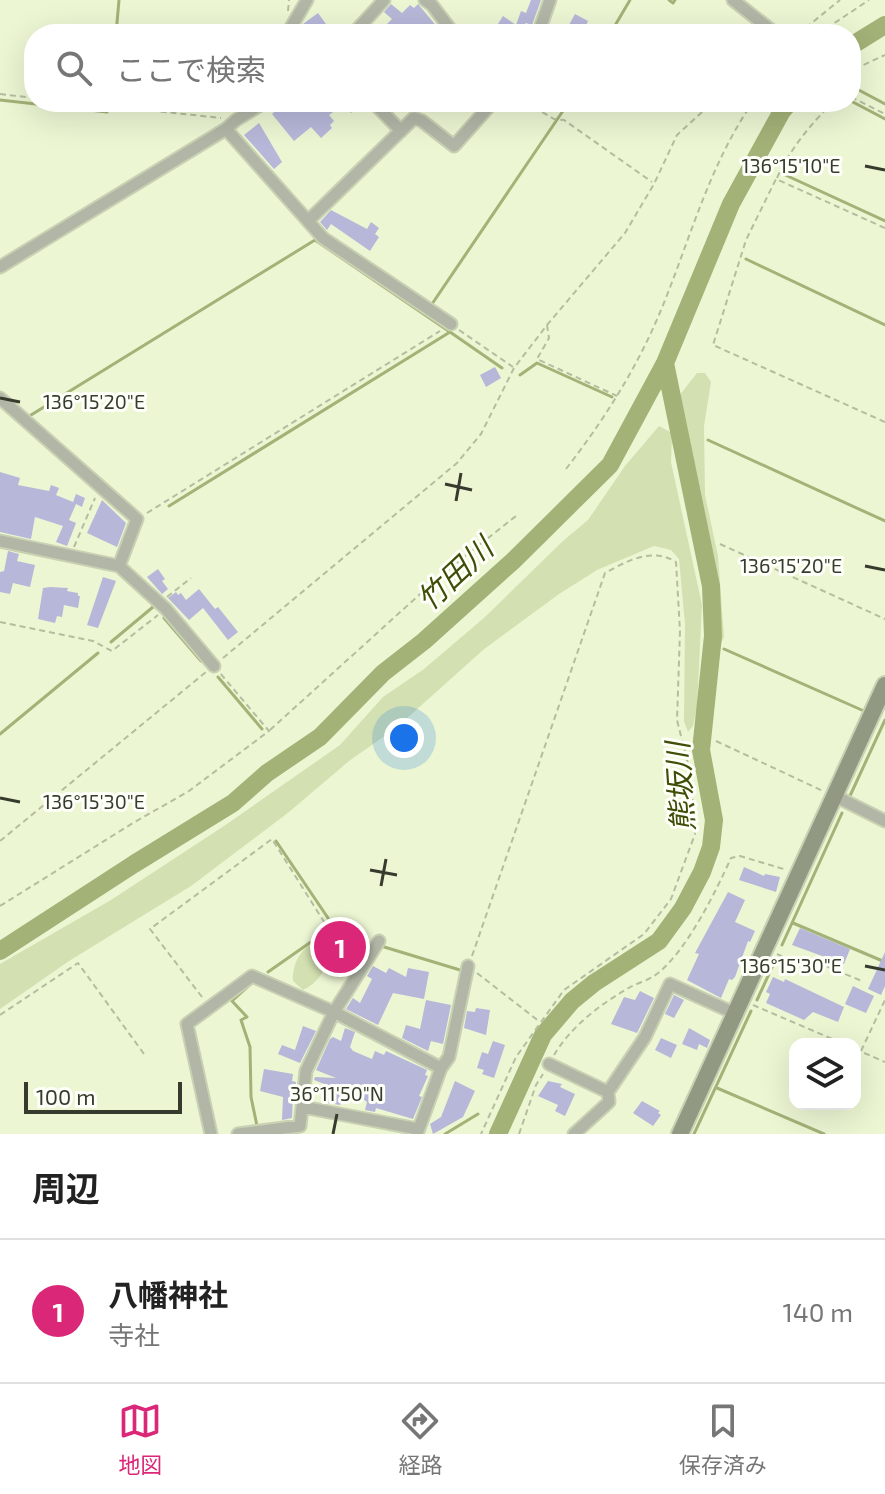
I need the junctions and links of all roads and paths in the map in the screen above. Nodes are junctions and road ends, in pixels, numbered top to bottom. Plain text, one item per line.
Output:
1 (307, 0) edge
2 (384, 0) edge
3 (425, 0) edge
4 (550, 0) edge
5 (733, 0) edge
6 (840, 0) edge
7 (869, 0) edge
8 (296, 24) edge
9 (362, 24) edge
10 (446, 24) edge
11 (542, 24) edge
12 (763, 24) edge
13 (810, 24) edge
14 (833, 24) edge
15 (885, 55) edge
16 (861, 66) edge
17 (0, 94) edge
18 (24, 97) edge
19 (861, 102) edge
20 (163, 112) edge
21 (241, 112) edge
22 (249, 112) edge
23 (383, 112) edge
24 (484, 112) edge
25 (542, 112) edge
26 (702, 112) edge
27 (747, 112) edge
28 (822, 112) edge
29 (885, 114) edge
30 (236, 120) junction
31 (226, 129) junction
32 (401, 131) junction
33 (776, 179) junction
34 (654, 184) junction
35 (308, 221) junction
36 (885, 228) edge
37 (0, 267) edge
38 (451, 324) junction
39 (547, 325) junction
40 (514, 368) junction
41 (618, 397) junction
42 (0, 398) edge
43 (885, 422) edge
44 (566, 469) dead end
45 (100, 486) junction
46 (516, 516) dead end
47 (137, 519) junction
48 (0, 541) edge
49 (720, 544) dead end
50 (70, 555) junction
51 (119, 566) junction
52 (191, 578) dead end
53 (163, 606) junction
54 (885, 619) edge
55 (0, 622) edge
56 (214, 666) junction
57 (885, 685) edge
58 (269, 731) junction
59 (716, 741) dead end
60 (835, 796) junction
61 (885, 821) edge
62 (0, 841) edge
63 (800, 874) junction
64 (0, 906) edge
65 (326, 925) dead end
66 (379, 941) dead end
67 (765, 948) junction
68 (468, 966) junction
69 (862, 981) dead end
70 (885, 1000) edge
71 (738, 1006) junction
72 (210, 1008) junction
73 (334, 1012) junction
74 (0, 1015) edge
75 (540, 1022) junction
76 (827, 1038) edge
77 (861, 1051) joint
78 (144, 1054) dead end
79 (885, 1062) edge
80 (549, 1064) junction
81 (441, 1068) junction
82 (608, 1092) junction
83 (303, 1107) junction
84 (417, 1131) edge
85 (211, 1134) edge
86 (238, 1134) edge
87 (481, 1134) edge
88 (519, 1134) edge
89 (574, 1134) edge
90 (680, 1134) edge

1 - 8 street
2 - 9 street
3 - 10 street
4 - 11 street
5 - 12 street
6 - 13 path
7 - 14 path
15 - 16 path
17 - 18 path
19 - 29 path
20 - 30 path
21 - 30 street
22 - 30 street
23 - 32 street
24 - 32 street
25 - 34 path
26 - 34 path
27 - 41 path
28 - 33 path
30 - 31 street
31 - 35 street
31 - 37 street
32 - 35 street
33 - 36 path
33 - 43 path
34 - 39 path
35 - 38 street
38 - 40 path
38 - 47 path
39 - 40 path
39 - 41 path
40 - 56 path
41 - 44 path
42 - 45 street
45 - 47 street
45 - 50 path
46 - 58 path
47 - 51 street
48 - 50 street
49 - 54 path
50 - 51 street
51 - 53 street
52 - 53 path
53 - 55 path
53 - 56 street
56 - 58 path
56 - 62 path
57 - 60 main road
58 - 64 path
59 - 60 path
60 - 61 street
60 - 63 main road
63 - 67 main road
63 - 80 path
65 - 72 path
66 - 73 street
67 - 69 path
67 - 71 main road
68 - 75 path
68 - 75 path
68 - 81 street
70 - 77 path
71 - 76 path
71 - 82 street
71 - 90 main road
72 - 73 street
72 - 85 street
73 - 81 street
73 - 83 street
74 - 78 path
75 - 87 path
77 - 79 path
80 - 82 street
80 - 88 path
81 - 84 street
82 - 89 street
83 - 84 street
83 - 86 street

